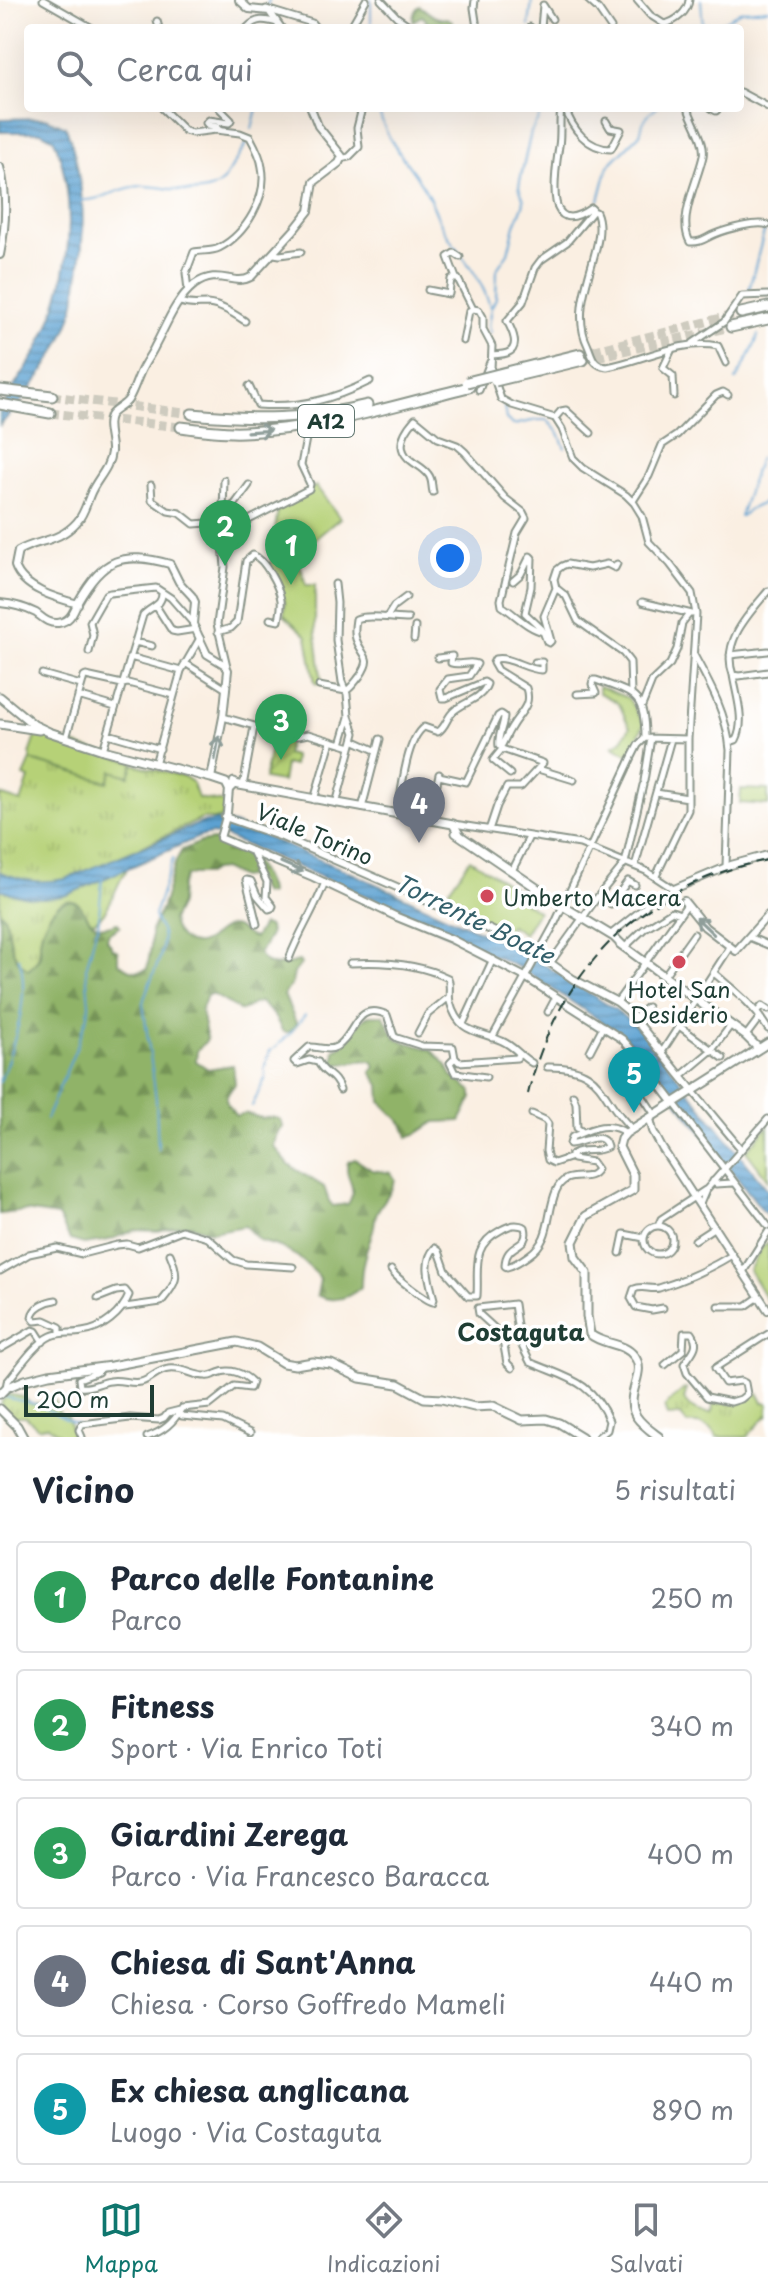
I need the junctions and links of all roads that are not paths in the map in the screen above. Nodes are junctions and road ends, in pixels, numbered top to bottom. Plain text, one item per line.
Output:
1 (43, 0) edge
2 (239, 0) edge
3 (366, 0) edge
4 (381, 0) edge
5 (475, 0) edge
6 (588, 0) edge
7 (637, 0) edge
8 (689, 0) edge
9 (262, 10) junction
10 (552, 19) dead end
11 (85, 24) edge
12 (251, 24) edge
13 (274, 24) edge
14 (278, 24) edge
15 (313, 24) edge
16 (352, 24) edge
17 (407, 24) edge
18 (477, 24) edge
19 (541, 24) edge
20 (608, 24) edge
21 (744, 94) edge
22 (768, 107) edge
23 (166, 112) edge
24 (223, 112) edge
25 (313, 112) edge
26 (361, 112) edge
27 (563, 112) edge
28 (565, 112) edge
29 (690, 112) edge
30 (606, 121) dead end
31 (219, 130) junction
32 (341, 159) junction
33 (0, 167) edge
34 (593, 211) junction
35 (768, 225) edge
36 (301, 252) dead end
37 (274, 254) junction
38 (0, 255) edge
39 (460, 257) dead end
40 (456, 278) junction
41 (428, 290) dead end
42 (188, 291) junction
43 (768, 295) edge
44 (180, 302) junction
45 (768, 307) edge
46 (473, 309) junction
47 (741, 313) tunnel mouth
48 (768, 319) edge
49 (245, 321) dead end
50 (731, 327) tunnel mouth
51 (463, 341) dead end
52 (689, 345) junction
53 (672, 348) junction
54 (581, 357) tunnel mouth
55 (491, 359) junction
56 (726, 363) dead end
57 (370, 381) dead end
58 (249, 386) dead end
59 (472, 386) junction
60 (3, 390) edge
61 (728, 395) dead end
62 (52, 396) tunnel mouth
63 (674, 396) dead end
64 (0, 404) edge
65 (302, 408) junction
66 (50, 413) tunnel mouth
67 (192, 414) tunnel mouth
68 (555, 418) junction
69 (181, 427) tunnel mouth
70 (591, 433) dead end
71 (224, 480) dead end
72 (151, 485) dead end
73 (249, 485) dead end
74 (433, 492) dead end
75 (633, 501) junction
76 (223, 512) junction
77 (221, 524) junction
78 (617, 564) dead end
79 (513, 581) dead end
80 (335, 584) dead end
81 (556, 588) junction
82 (768, 591) edge
83 (162, 592) junction
84 (406, 597) dead end
85 (642, 602) dead end
86 (0, 603) edge
87 (78, 604) junction
88 (156, 606) junction
89 (693, 614) junction
90 (387, 617) junction
91 (270, 619) dead end
92 (408, 619) dead end
93 (195, 626) junction
94 (415, 627) dead end
95 (218, 632) junction
96 (544, 632) junction
97 (200, 638) junction
98 (414, 639) dead end
99 (135, 642) junction
100 (152, 646) dead end
101 (768, 651) edge
102 (89, 652) dead end
103 (694, 654) junction
104 (730, 655) junction
105 (130, 657) junction
106 (438, 658) dead end
107 (535, 662) dead end
108 (185, 663) junction
109 (227, 667) junction
110 (181, 671) junction
111 (768, 672) edge
112 (42, 674) dead end
113 (733, 675) junction
114 (122, 684) junction
115 (81, 685) junction
116 (319, 686) dead end
117 (226, 689) junction
118 (346, 691) junction
119 (577, 694) dead end
120 (631, 694) junction
121 (174, 695) junction
122 (78, 696) junction
123 (0, 697) edge
124 (642, 706) junction
125 (115, 707) junction
126 (349, 716) junction
127 (223, 717) junction
128 (0, 724) edge
129 (26, 724) junction
130 (254, 727) junction
131 (108, 734) junction
132 (66, 738) junction
133 (648, 738) junction
134 (380, 739) dead end
135 (671, 739) junction
136 (688, 739) junction
137 (353, 740) junction
138 (331, 741) junction
139 (730, 742) junction
140 (341, 744) junction
141 (351, 747) junction
142 (160, 749) junction
143 (103, 750) junction
144 (377, 751) junction
145 (155, 765) junction
146 (537, 769) junction
147 (510, 774) dead end
148 (211, 778) junction
149 (574, 780) dead end
150 (233, 785) junction
151 (656, 793) junction
152 (688, 798) junction
153 (314, 800) junction
154 (336, 804) junction
155 (361, 809) junction
156 (398, 815) junction
157 (225, 817) junction
158 (429, 820) junction
159 (441, 823) junction
160 (453, 824) junction
161 (464, 826) junction
162 (489, 830) junction
163 (460, 836) junction
164 (529, 837) junction
165 (590, 847) junction
166 (253, 850) junction
167 (768, 855) edge
168 (625, 863) junction
169 (635, 866) junction
170 (726, 866) junction
171 (512, 871) junction
172 (656, 876) junction
173 (325, 882) junction
174 (635, 885) dead end
175 (675, 890) joint
176 (599, 895) junction
177 (652, 895) dead end
178 (685, 903) joint
179 (563, 906) junction
180 (680, 914) junction
181 (768, 915) edge
182 (582, 919) junction
183 (257, 924) dead end
184 (694, 934) dead end
185 (610, 936) junction
186 (749, 937) junction
187 (768, 945) edge
188 (624, 946) junction
189 (733, 949) junction
190 (538, 955) junction
191 (289, 959) dead end
192 (493, 959) junction
193 (551, 962) junction
194 (350, 963) dead end
195 (646, 963) junction
196 (714, 973) junction
197 (526, 976) junction
198 (664, 976) junction
199 (557, 996) junction
200 (449, 997) junction
201 (697, 1001) junction
202 (617, 1002) junction
203 (647, 1007) dead end
204 (768, 1010) edge
205 (548, 1012) dead end
206 (758, 1014) junction
207 (634, 1018) junction
208 (462, 1025) junction
209 (731, 1025) junction
210 (603, 1026) junction
211 (679, 1026) junction
212 (768, 1029) edge
213 (418, 1033) dead end
214 (748, 1033) dead end
215 (492, 1038) junction
216 (768, 1043) edge
217 (758, 1048) junction
218 (712, 1050) junction
219 (590, 1051) dead end
220 (662, 1052) junction
221 (519, 1054) junction
222 (768, 1056) edge
223 (723, 1058) dead end
224 (455, 1059) junction
225 (532, 1063) dead end
226 (547, 1067) dead end
227 (681, 1076) junction
228 (486, 1077) dead end
229 (340, 1090) dead end
230 (690, 1091) junction
231 (573, 1095) dead end
232 (632, 1095) dead end
233 (674, 1101) junction
234 (532, 1114) dead end
235 (653, 1117) junction
236 (768, 1119) edge
237 (629, 1131) junction
238 (584, 1132) junction
239 (740, 1151) junction
240 (572, 1157) junction
241 (725, 1168) junction
242 (713, 1181) junction
243 (733, 1183) junction
244 (706, 1190) junction
245 (695, 1196) junction
246 (700, 1204) junction
247 (658, 1226) junction
248 (768, 1226) edge
249 (715, 1227) junction
250 (768, 1232) edge
251 (644, 1238) junction
252 (695, 1240) dead end
253 (765, 1241) edge
254 (620, 1253) dead end
255 (170, 1254) dead end
256 (732, 1255) junction
257 (293, 1267) dead end
258 (391, 1270) dead end
259 (0, 1271) edge
260 (743, 1272) junction
261 (759, 1297) junction
262 (98, 1298) dead end
263 (56, 1300) dead end
264 (718, 1306) dead end
265 (124, 1307) junction
266 (663, 1308) dead end
267 (768, 1310) edge
268 (60, 1333) junction
269 (768, 1334) edge
270 (43, 1342) junction
271 (0, 1349) edge
272 (665, 1365) dead end
273 (101, 1367) junction
274 (512, 1368) dead end
275 (3, 1391) edge
276 (0, 1409) edge
277 (179, 1412) junction
278 (250, 1433) dead end
279 (23, 1437) edge
280 (82, 1437) edge
281 (147, 1437) edge
282 (582, 1437) edge
283 (598, 1437) edge
284 (659, 1437) edge

1 - 11 street
2 - 9 street
3 - 16 street
4 - 17 street
5 - 18 street
6 - 20 street
7 - 8 street
9 - 14 street
9 - 15 street
10 - 19 street
12 - 13 street
21 - 22 street
23 - 31 street
24 - 31 street
25 - 32 street
26 - 32 street
27 - 34 street
28 - 30 street
29 - 35 street
31 - 42 street
32 - 37 street
33 - 38 street
34 - 53 street
34 - 55 street
36 - 37 street
37 - 42 street
39 - 40 street
40 - 41 street
40 - 46 street
42 - 44 street
43 - 52 street
44 - 49 street
44 - 87 street
45 - 47 highway
46 - 51 street
46 - 55 street
48 - 50 highway
52 - 53 street
52 - 56 street
53 - 63 street
54 - 59 highway, A12, bridge
55 - 59 street
55 - 68 street
57 - 65 street
58 - 65 street
59 - 67 highway, A12
69 -> 59 highway, A12
60 - 62 highway
61 - 75 street
64 - 66 highway
65 - 77 street, bridge
68 - 70 street
68 - 75 street
71 - 76 street
72 - 77 street
73 - 76 street
74 - 96 street
75 - 89 street
76 - 77 street
77 - 95 street
78 - 81 street
79 - 96 street
80 - 118 street
81 - 96 street
81 - 120 street
82 - 104 street
83 - 88 street
83 - 93 street
83 - 102 street
84 - 90 street
85 - 89 street
86 - 87 street
87 - 93 street
88 - 93 street
88 - 99 street
89 - 103 street
89 - 124 street
90 - 92 street
90 - 118 street
91 - 95 street
93 - 97 street
94 - 98 street
95 - 109 street
97 - 108 street
97 - 109 street
99 - 100 street
99 - 105 street
101 - 104 street
103 - 136 street
103 - 139 street
104 - 113 street
105 - 110 street
105 - 114 street
106 - 156 street
107 - 158 street
108 - 110 street
108 - 117 street
109 - 117 street
110 - 121 street
111 - 113 street
112 - 115 street
113 - 139 street
114 - 115 street
114 - 121 street
114 - 125 street
115 - 122 street
116 - 118 street
117 - 127 street
118 - 126 street
119 - 120 street
120 - 124 street
121 - 142 street
122 - 125 street
122 - 132 street
123 - 129 main road
124 - 133 street
125 - 131 street
126 - 137 street
126 - 140 street
127 - 130 street
148 -> 127 street
128 - 129 main road
129 - 132 main road
130 - 138 street
130 - 150 street
131 - 142 street
131 - 143 street
132 - 143 main road
133 - 135 street
133 - 165 street
133 - 168 street
134 - 144 street
135 - 136 street
135 - 151 street
136 - 152 street
137 - 141 street
137 - 144 street
138 - 140 street
138 - 153 street
139 - 170 street
140 - 141 street
141 - 154 street
142 - 145 street
143 - 145 main road
144 - 155 street
145 - 148 main road
146 - 147 street
146 - 149 street
146 - 162 street
148 - 150 main road
150 - 153 main road
150 - 157 street
151 - 152 street
151 - 169 street
152 - 172 street
153 - 154 main road
154 - 155 main road
155 - 156 main road
156 - 158 main road
157 - 166 street
157 - 190 street, Viale Torino
158 - 159 main road
159 - 160 main road
159 - 163 main road
160 - 161 street
160 - 163 main road
161 - 162 street
161 - 163 street
162 - 164 street
163 - 171 main road
164 - 165 street
164 - 171 street
165 - 168 street
165 - 179 street
166 -> 173 street
166 - 183 street
167 - 170 street
168 - 169 street
168 - 176 street
169 - 172 street
170 - 175 street
171 - 179 main road
172 - 175 street
173 - 191 street
173 - 192 street
174 - 176 street
176 - 182 street
177 - 185 street
178 - 180 street
189 -> 178 street
179 - 182 main road
179 - 190 street
180 - 188 street
180 - 195 street
181 - 186 street
182 - 185 main road
182 - 193 street
184 - 198 street
185 - 188 main road
186 - 187 street
186 - 189 street
188 - 195 main road
189 - 196 street
190 - 193 street, Viale Torino
190 - 197 street
192 - 197 street
192 - 208 street
193 - 202 street, Viale Torino
194 - 200 street
195 - 198 main road
195 - 202 street
196 - 201 street
196 - 206 street
197 - 199 street
197 - 215 street
198 - 201 main road
199 - 205 street
199 - 210 street
200 - 208 street
200 - 213 street
201 - 209 main road
201 - 211 street
202 - 207 street, Viale Torino
203 - 207 street
204 - 206 street
206 - 212 street
206 - 214 street
207 - 220 street, Viale Torino
208 - 215 street
209 - 217 main road
209 - 218 street
210 - 219 street
210 - 233 street
211 - 218 street
211 - 220 street
215 - 221 street
216 - 217 main road
217 - 222 street
217 - 230 main road
218 - 223 street
218 - 227 street
220 - 227 street, Viale Torino
221 - 224 street
221 - 225 street
224 - 228 street
224 - 229 street
226 - 237 street
227 - 230 street, Viale Torino
230 - 233 main road
230 - 239 street
231 - 238 street
232 - 235 street
233 - 235 main road
233 - 241 street
234 - 240 street
235 - 237 main road
235 - 245 street
236 - 239 street
237 - 238 street
237 - 284 main road
238 - 240 street
239 - 241 street
240 - 258 street
241 - 242 street
241 - 243 street
242 - 243 street
242 - 244 street
243 - 248 street
244 - 245 street
244 - 246 street
245 - 246 street
245 - 247 street
246 - 249 street
247 - 251 street
247 - 251 street
249 - 252 street
249 - 256 street
250 - 253 street
251 - 254 street
253 - 260 street
255 - 265 street
256 - 260 street
256 - 266 street
257 - 259 street
260 - 261 street
261 - 264 street
261 - 267 street
262 - 265 street
263 - 268 street
265 - 268 street
268 - 270 street
269 - 272 street
270 - 271 street
270 - 275 street
273 - 275 main road
273 - 277 street
273 - 282 main road
274 - 283 street
276 - 279 main road
277 - 278 street
277 - 280 street
277 - 281 street

